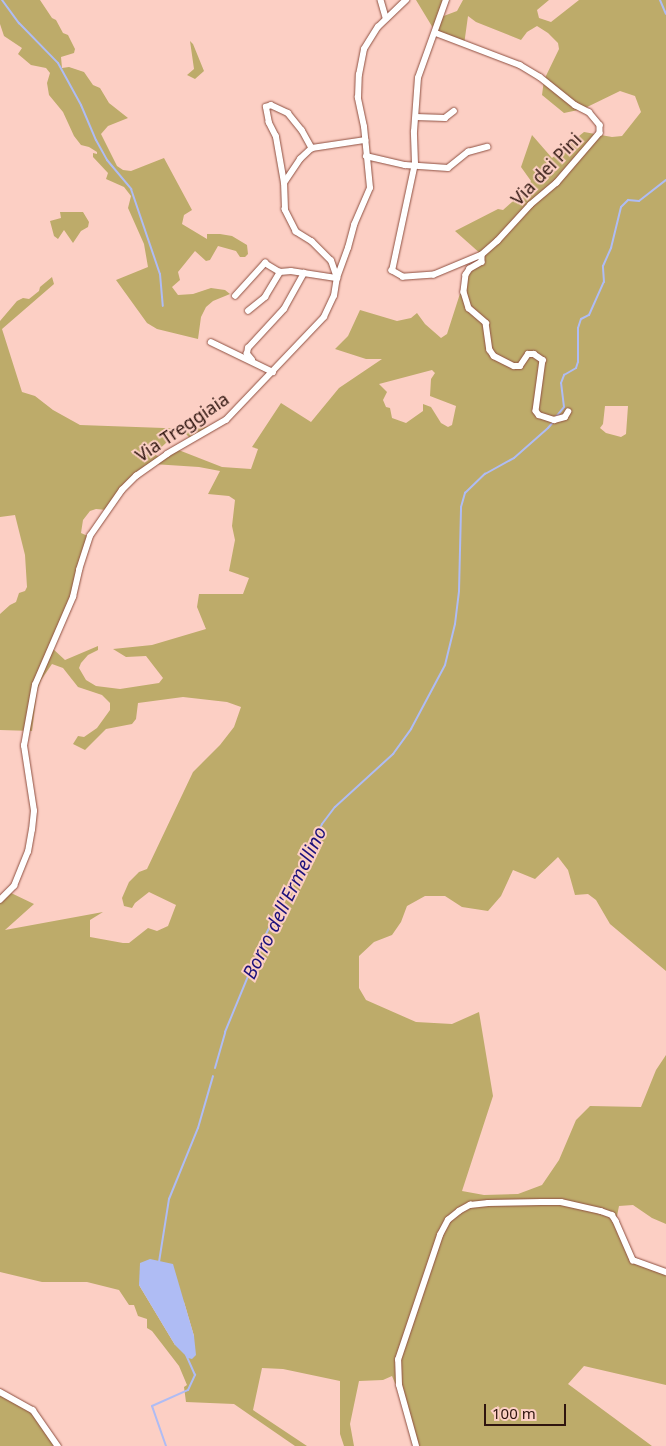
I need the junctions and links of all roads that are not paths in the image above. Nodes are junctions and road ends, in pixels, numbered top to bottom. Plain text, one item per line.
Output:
1 (381, 0) edge
2 (406, 0) edge
3 (446, 0) edge
4 (386, 18) junction
5 (436, 33) junction
6 (454, 111) dead end
7 (416, 117) junction
8 (365, 140) junction
9 (487, 147) dead end
10 (312, 148) junction
11 (366, 156) junction
12 (415, 164) junction
13 (284, 183) junction
14 (482, 255) junction
15 (280, 272) junction
16 (304, 273) junction
17 (337, 278) junction
18 (235, 296) dead end
19 (248, 310) dead end
20 (211, 342) dead end
21 (252, 360) junction
22 (273, 372) junction
23 (568, 412) dead end
24 (0, 900) edge
25 (666, 1272) edge
26 (0, 1392) edge
27 (58, 1446) edge
28 (416, 1446) edge

1 - 4 street
2 - 4 street, Via Treggiaia
3 - 5 street
4 - 8 street, Via Treggiaia
5 - 7 street
5 - 14 street, Via dei Pini
6 - 7 street
7 - 12 street
8 - 10 street
8 - 11 street, Via Treggiaia
9 - 12 street
10 - 13 street
10 - 13 street
11 - 12 street
11 - 17 street, Via Treggiaia
12 - 14 street, Via dei Pini
13 - 17 street
14 - 23 street
15 - 16 street
15 - 18 street
15 - 19 street
16 - 17 street
16 - 21 street
17 - 22 street, Via Treggiaia
20 - 21 street
21 - 22 street
22 - 24 street, Via Treggiaia
25 - 28 street
26 - 27 street

